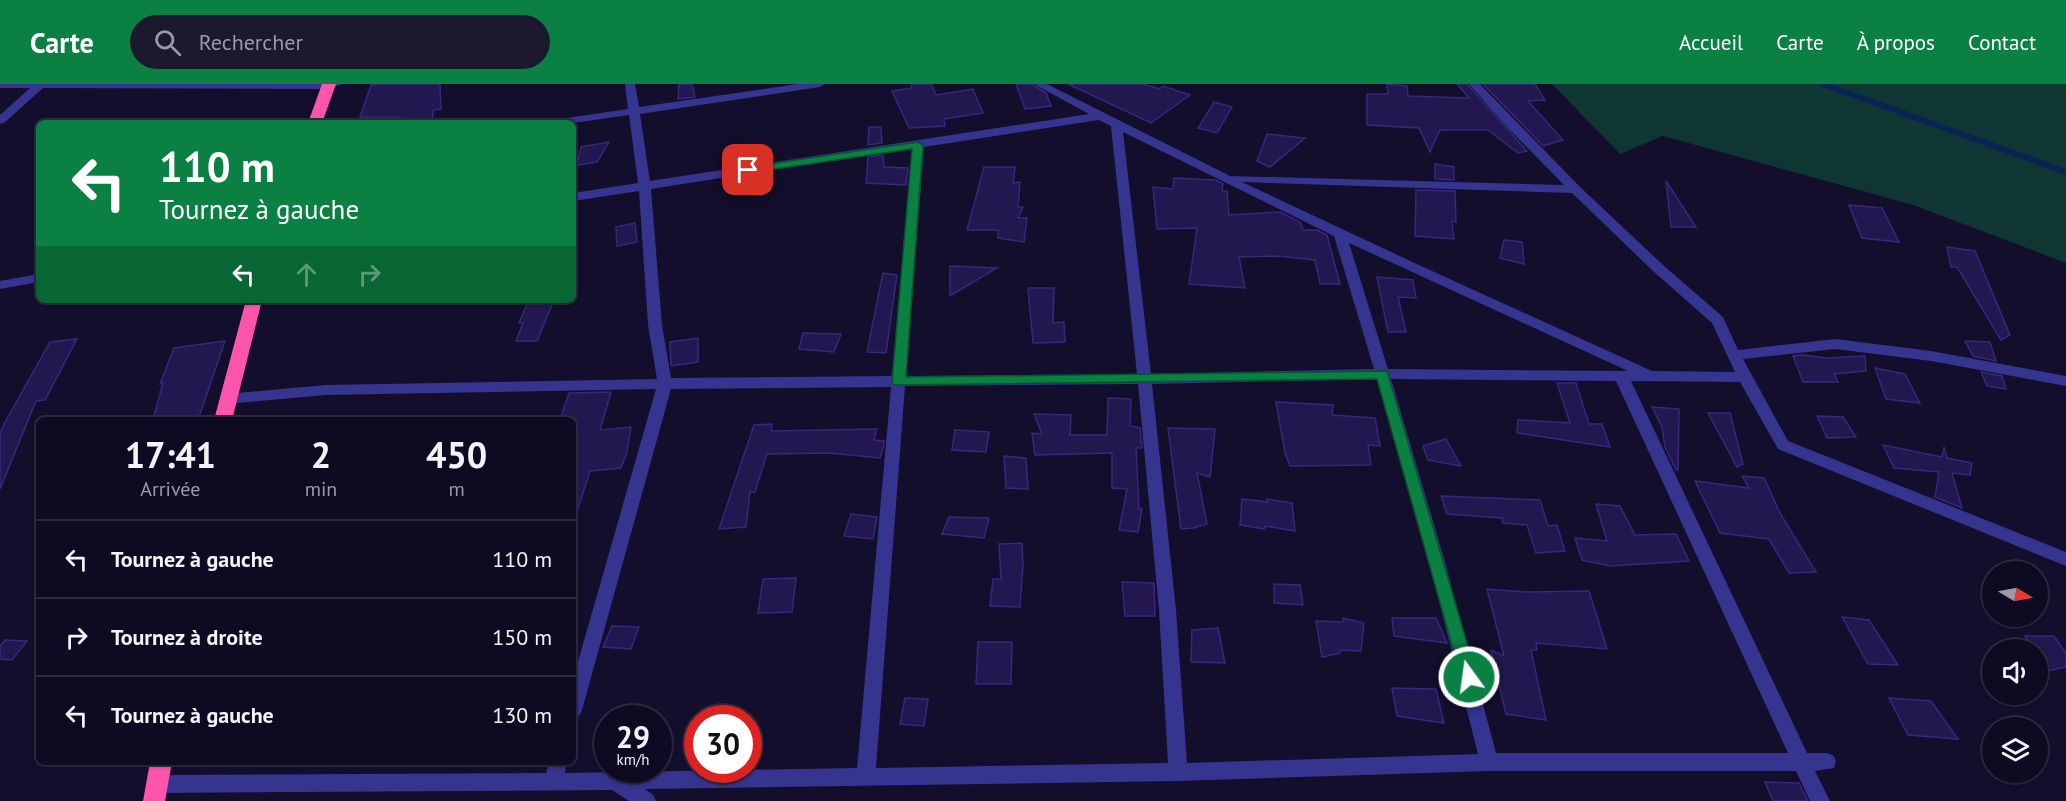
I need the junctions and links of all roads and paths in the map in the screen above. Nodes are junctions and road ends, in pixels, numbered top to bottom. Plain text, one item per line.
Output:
1 (630, 84) edge
2 (820, 84) edge
3 (1039, 84) edge
4 (1474, 84) edge
5 (0, 85) edge
6 (40, 85) edge
7 (332, 85) edge
8 (634, 111) junction
9 (1100, 116) junction
10 (316, 120) edge
11 (573, 120) edge
12 (0, 121) edge
13 (1117, 125) junction
14 (918, 145) junction
15 (1227, 178) junction
16 (644, 187) junction
17 (1575, 189) junction
18 (576, 197) edge
19 (1339, 232) junction
20 (36, 279) edge
21 (0, 285) edge
22 (253, 303) edge
23 (1734, 355) junction
24 (1382, 374) junction
25 (1621, 376) junction
26 (1652, 376) junction
27 (1744, 377) junction
28 (1145, 379) junction
29 (2066, 381) edge
30 (899, 382) junction
31 (665, 384) junction
32 (227, 399) junction
33 (224, 417) edge
34 (2066, 559) edge
35 (576, 699) edge
36 (1489, 762) junction
37 (1802, 762) junction
38 (1827, 762) dead end
39 (557, 765) edge
40 (1178, 772) junction
41 (866, 777) junction
42 (672, 779) edge
43 (594, 781) edge
44 (157, 782) edge
45 (553, 782) junction
46 (619, 783) edge
47 (646, 801) edge
48 (1820, 801) edge

1 - 8 street
2 - 8 street
3 - 9 street
4 - 17 street
5 - 6 street
6 - 7 street
6 - 12 street
7 - 10 highway
8 - 11 street
8 - 16 street
9 - 13 street
9 - 14 street
13 - 15 street
13 - 28 street
14 - 16 street
14 - 30 street
15 - 17 street
15 - 19 street
16 - 18 street
16 - 31 street
17 - 23 street
19 - 24 street
19 - 26 street
20 - 21 street
22 - 32 highway
23 - 27 street
23 - 29 street
24 - 25 street
24 - 28 street
24 - 36 street
25 - 26 street
25 - 37 street
26 - 27 street
27 - 34 street
28 - 30 street
28 - 40 street
30 - 31 street
30 - 41 street
31 - 32 street
31 - 35 street
32 - 33 highway
36 - 37 street
36 - 40 street
37 - 38 street
37 - 48 street
39 - 45 street
40 - 41 street
41 - 42 street
43 - 45 street
44 - 45 street
46 - 47 street

